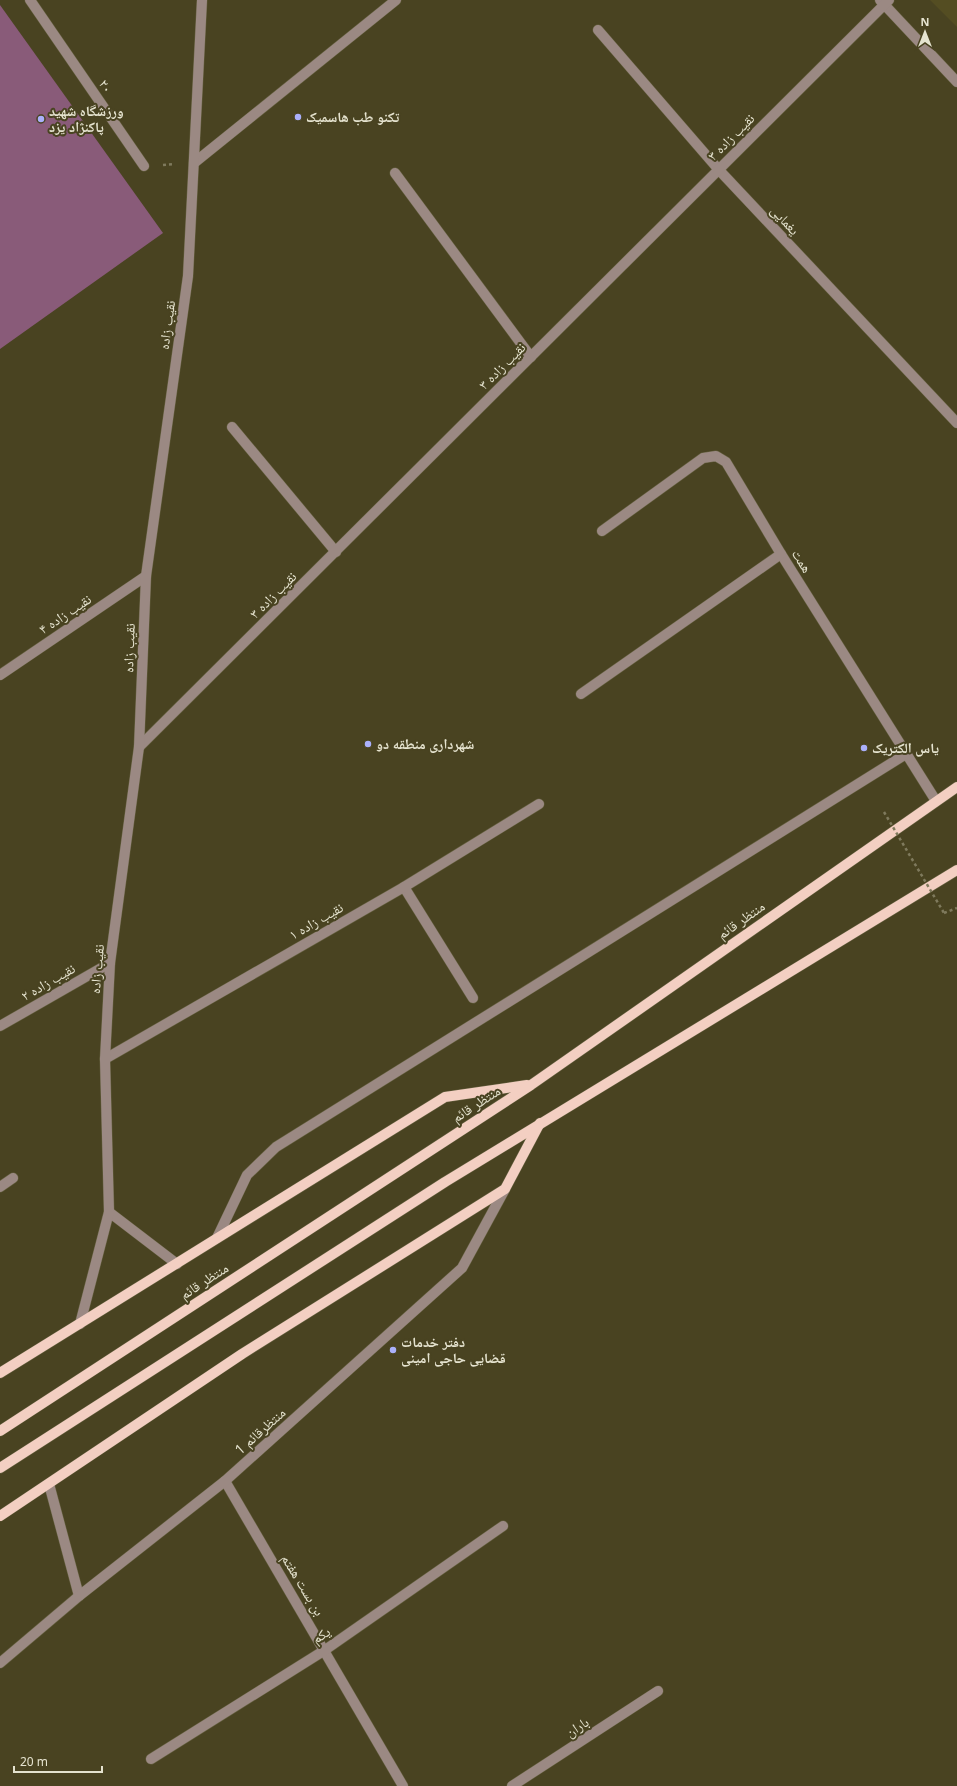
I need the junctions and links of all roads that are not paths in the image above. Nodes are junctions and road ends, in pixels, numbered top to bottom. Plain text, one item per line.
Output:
1 (30, 0) edge
2 (202, 0) edge
3 (396, 0) edge
4 (884, 1) edge
5 (598, 30) dead end
6 (957, 82) edge
7 (194, 163) junction
8 (144, 166) road end
9 (719, 170) junction
10 (395, 173) dead end
11 (531, 357) junction
12 (957, 423) edge
13 (232, 426) dead end
14 (602, 531) dead end
15 (336, 552) junction
16 (781, 554) junction
17 (146, 576) junction
18 (0, 675) edge
19 (581, 694) dead end
20 (139, 747) junction
21 (906, 754) junction
22 (957, 787) edge
23 (936, 800) junction
24 (539, 804) dead end
25 (957, 870) edge
26 (404, 887) junction
27 (110, 963) junction
28 (473, 998) dead end
29 (0, 1026) edge
30 (105, 1059) junction
31 (531, 1085) junction
32 (540, 1123) junction
33 (14, 1178) dead end
34 (0, 1187) edge
35 (505, 1189) junction
36 (109, 1212) junction
37 (218, 1238) junction
38 (177, 1264) junction
39 (80, 1324) junction
40 (0, 1373) edge
41 (0, 1431) edge
42 (0, 1468) edge
43 (225, 1481) junction
44 (49, 1484) junction
45 (0, 1516) edge
46 (502, 1526) dead end
47 (79, 1596) junction
48 (325, 1650) junction
49 (0, 1663) edge
50 (658, 1691) dead end
51 (151, 1759) dead end
52 (403, 1786) edge
53 (512, 1786) edge

1 - 8 street, ۲۰
2 - 7 street, نقیب زاده
3 - 7 street
4 - 6 street
4 - 9 street, نقیب زاده ۳
5 - 9 street, یغمایی
7 - 17 street, نقیب زاده
9 - 11 street, نقیب زاده ۳
9 - 12 street, یغمایی
10 - 11 street
11 - 15 street, نقیب زاده ۳
13 - 15 street
14 - 16 street, همت
15 - 20 street, نقیب زاده ۳
16 - 19 street
16 - 21 street, همت
17 - 18 street, نقیب زاده ۴
17 - 20 street, نقیب زاده
20 - 27 street, نقیب زاده
21 - 23 street, همت
21 - 37 street
22 - 23 main road, منتظر قائم
23 - 31 main road, منتظر قائم
24 - 26 street, نقیب زاده ۱
25 - 32 main road
26 - 28 street
26 - 30 street, نقیب زاده ۱
27 - 29 street, نقیب زاده ۲
27 - 30 street, نقیب زاده
30 - 36 street, نقیب زاده
31 - 37 main road
31 - 41 main road, منتظر قائم
32 - 35 main road
32 - 42 main road
33 - 34 street
35 - 43 street, منتظرقائم 1
35 - 44 main road
36 - 38 street
36 - 39 street, نقیب زاده
37 - 38 main road
38 - 39 main road
39 - 40 main road
43 - 47 street, منتظرقائم 1
43 - 48 street, بن بست هفتم
44 - 45 main road
44 - 47 street
46 - 48 street, یکم
47 - 49 street, منتظرقائم 1
48 - 51 street, یکم
48 - 52 street, بن بست هفتم
50 - 53 street, باران

